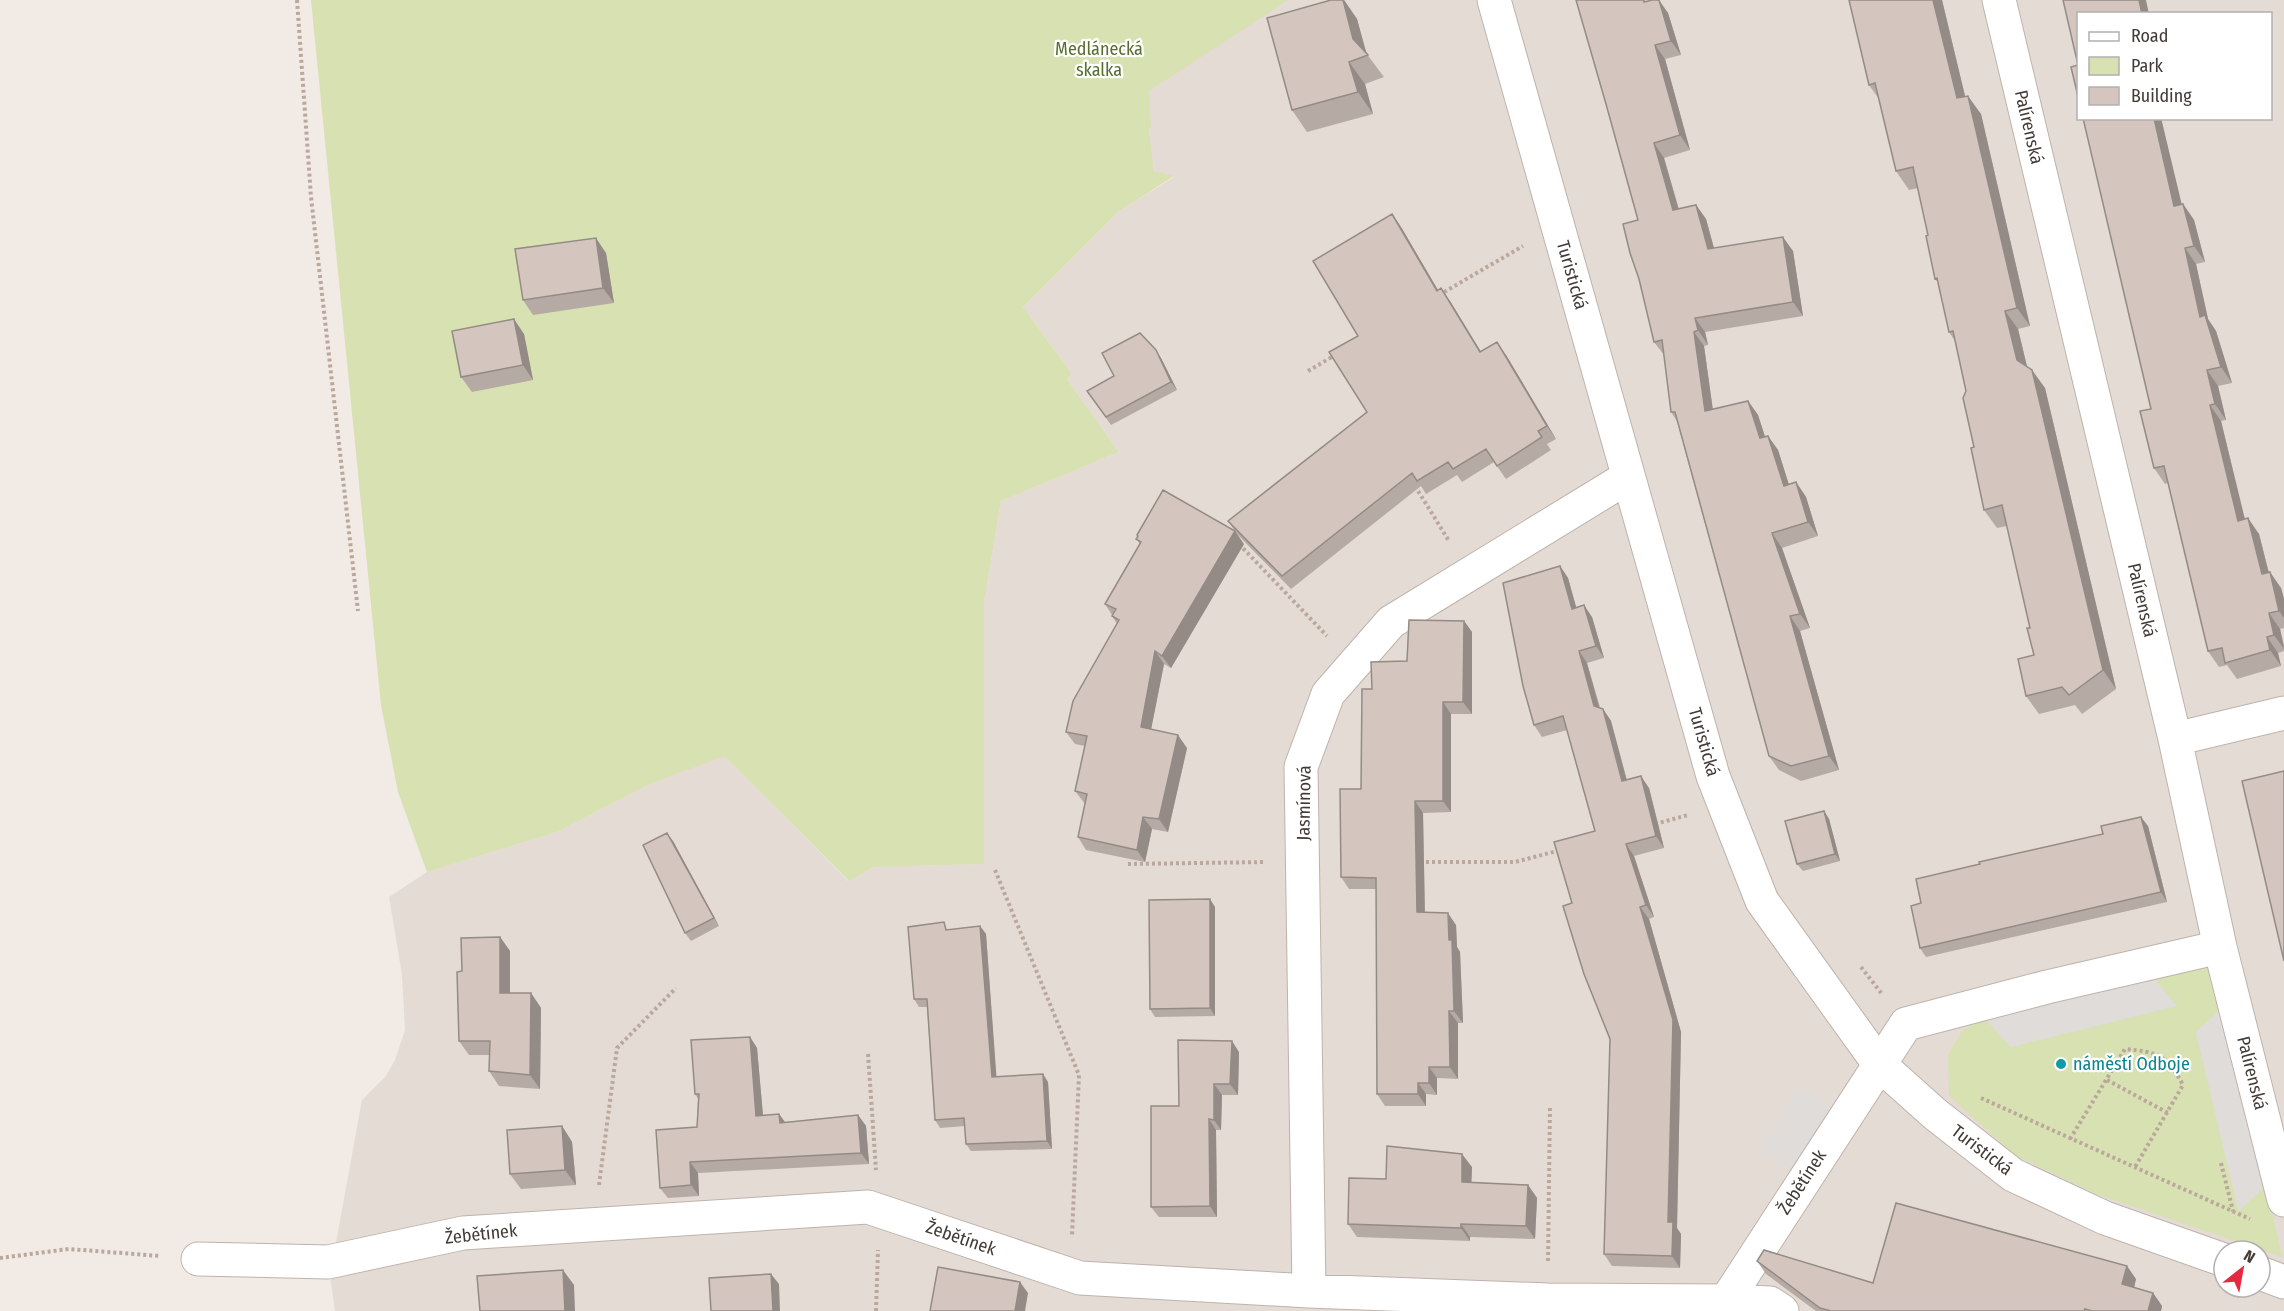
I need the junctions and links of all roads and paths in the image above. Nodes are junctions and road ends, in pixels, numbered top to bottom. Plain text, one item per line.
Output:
1 (297, 0) edge
2 (1494, 0) edge
3 (1999, 0) edge
4 (1558, 226) junction
5 (1438, 296) edge
6 (1338, 354) edge
7 (1308, 371) dead end
8 (1628, 477) junction
9 (1413, 483) edge
10 (1239, 543) edge
11 (1469, 575) junction
12 (358, 611) dead end
13 (1354, 664) junction
14 (2284, 713) edge
15 (2175, 739) junction
16 (1724, 805) junction
17 (1647, 826) edge
18 (1570, 847) edge
19 (1303, 862) junction
20 (1409, 862) edge
21 (1128, 864) edge
22 (995, 870) dead end
23 (2220, 947) junction
24 (1857, 962) dead end
25 (676, 988) dead end
26 (1906, 1024) junction
27 (1879, 1064) junction
28 (2107, 1080) junction
29 (1978, 1097) dead end
30 (1550, 1106) dead end
31 (2168, 1113) junction
32 (2070, 1139) junction
33 (2221, 1163) dead end
34 (2135, 1167) junction
35 (2284, 1200) edge
36 (2233, 1211) junction
37 (2254, 1221) dead end
38 (593, 1224) junction
39 (2212, 1256) edge
40 (0, 1258) edge
41 (198, 1259) joint
42 (1071, 1276) junction
43 (1309, 1291) junction
44 (1548, 1300) junction
45 (1726, 1300) junction
46 (1782, 1311) edge

1 - 12 path
2 - 4 street, Turistická
3 - 15 street, Palírenská
4 - 5 path
4 - 8 street, Turistická
6 - 7 path
8 - 11 street, Jasmínová
8 - 16 street, Turistická
9 - 11 path
10 - 13 path
11 - 13 street, Jasmínová
13 - 19 street, Jasmínová
14 - 15 street
15 - 23 street, Palírenská
16 - 17 path
16 - 27 street, Turistická
18 - 20 path
19 - 21 path
19 - 43 street, Jasmínová
22 - 42 path
23 - 26 street
23 - 35 street, Palírenská
24 - 26 path
25 - 38 path
26 - 27 street
27 - 39 street, Turistická
27 - 45 street, Žebětínek
28 - 31 path
28 - 31 path
28 - 32 path
29 - 32 path
30 - 44 path
31 - 34 path
32 - 34 path
33 - 36 path
34 - 36 path
36 - 37 path
38 - 41 street, Žebětínek
38 - 42 street, Žebětínek
40 - 41 path
42 - 43 street, Žebětínek
43 - 44 street, Žebětínek
44 - 45 street, Žebětínek
45 - 46 street, Žebětínek

